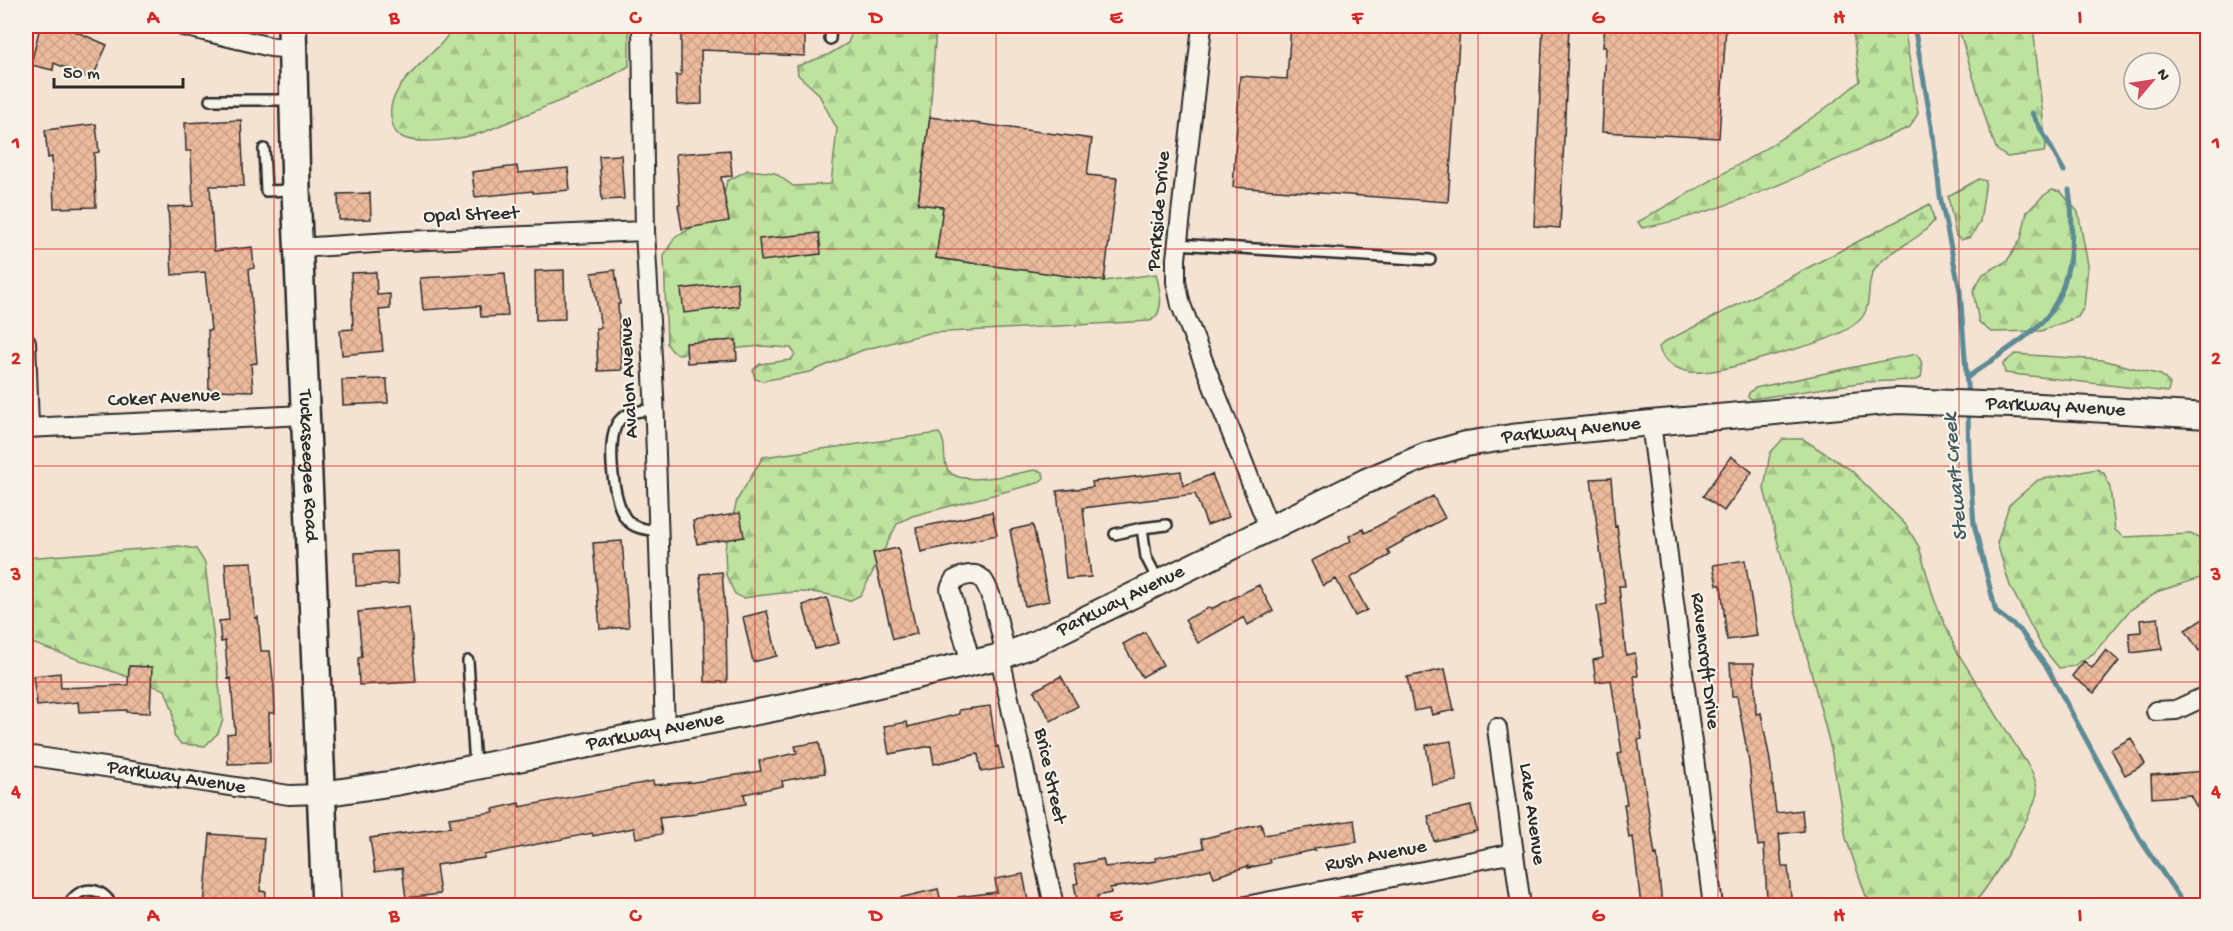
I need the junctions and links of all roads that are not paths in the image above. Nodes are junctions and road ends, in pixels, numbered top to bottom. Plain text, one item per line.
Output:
1 (183, 26) edge
2 (642, 26) edge
3 (831, 26) edge
4 (1202, 26) edge
5 (293, 37) edge
6 (830, 39) dead end
7 (294, 99) junction
8 (210, 100) dead end
9 (264, 149) dead end
10 (296, 190) junction
11 (645, 231) junction
12 (1177, 244) junction
13 (298, 248) junction
14 (1430, 260) dead end
15 (26, 342) edge
16 (654, 409) junction
17 (305, 415) junction
18 (2208, 416) edge
19 (1651, 423) junction
20 (27, 428) edge
21 (1167, 525) dead end
22 (1142, 528) junction
23 (1269, 528) junction
24 (657, 531) junction
25 (1115, 534) dead end
26 (1159, 582) junction
27 (1003, 656) junction
28 (468, 661) dead end
29 (971, 663) junction
30 (2208, 695) edge
31 (2156, 711) dead end
32 (1497, 728) dead end
33 (666, 729) junction
34 (26, 755) edge
35 (475, 767) junction
36 (322, 794) junction
37 (1514, 853) junction
38 (68, 906) edge
39 (112, 906) edge
40 (326, 906) edge
41 (1054, 906) edge
42 (1246, 906) edge
43 (1521, 906) edge
44 (1713, 906) edge

1 - 5 street
2 - 11 street, Avalon Avenue
3 - 6 lane
4 - 12 street, Parkside Drive
5 - 7 main road, Tuckaseegee Road
7 - 8 lane
7 - 10 main road, Tuckaseegee Road
9 - 10 lane
10 - 13 main road, Tuckaseegee Road
11 - 13 street, Opal Street
11 - 16 street, Avalon Avenue
12 - 14 lane
12 - 23 street, Parkside Drive
13 - 17 main road, Tuckaseegee Road
15 - 20 street
16 - 24 street, Avalon Avenue
16 - 24 lane
17 - 20 street, Coker Avenue
17 - 36 main road, Tuckaseegee Road
18 - 19 street, Parkway Avenue
19 - 23 street, Parkway Avenue
19 - 44 street, Ravencroft Drive
21 - 22 lane
22 - 25 lane
22 - 26 lane
23 - 26 street, Parkway Avenue
24 - 33 street, Avalon Avenue
26 - 27 street, Parkway Avenue
27 - 29 street, Parkway Avenue
27 - 29 street, Brice Street
27 - 41 street, Brice Street
28 - 35 lane
29 - 33 street, Parkway Avenue
30 - 31 street
32 - 37 street, Lake Avenue
33 - 35 street, Parkway Avenue
34 - 36 street, Parkway Avenue
35 - 36 street, Parkway Avenue
36 - 40 main road, Tuckaseegee Road
37 - 42 street, Rush Avenue
37 - 43 street, Lake Avenue
38 - 39 lane

